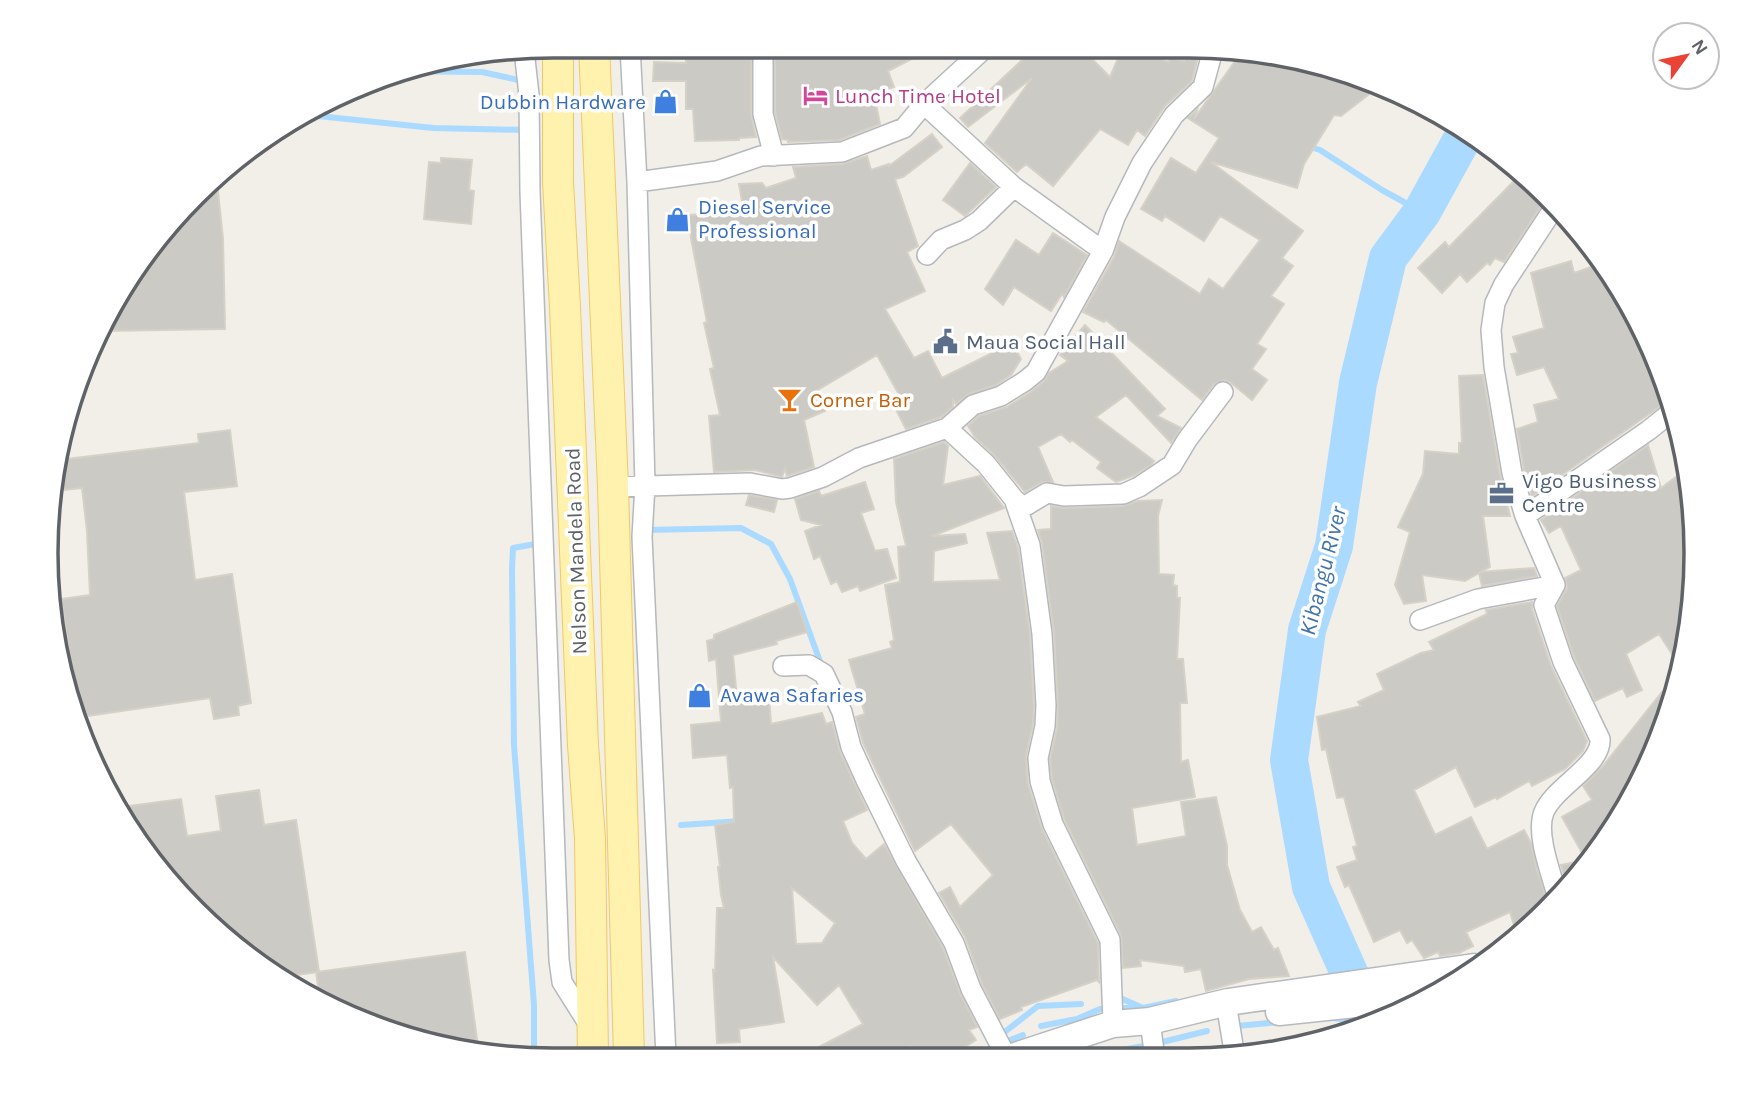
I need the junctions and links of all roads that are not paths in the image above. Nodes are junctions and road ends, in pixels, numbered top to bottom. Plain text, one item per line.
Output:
1 (558, 58) edge
2 (595, 58) edge
3 (631, 58) edge
4 (763, 58) edge
5 (974, 58) edge
6 (524, 59) edge
7 (1211, 59) edge
8 (924, 104) junction
9 (774, 156) junction
10 (637, 182) junction
11 (1014, 187) junction
12 (1550, 214) edge
13 (1103, 251) junction
14 (927, 255) dead end
15 (1223, 392) dead end
16 (1665, 417) edge
17 (947, 428) junction
18 (645, 485) junction
19 (613, 487) junction
20 (1014, 499) junction
21 (1525, 516) junction
22 (1555, 585) junction
23 (1420, 620) dead end
24 (783, 666) dead end
25 (1555, 886) edge
26 (1430, 985) edge
27 (1327, 999) junction
28 (1194, 1009) junction
29 (1228, 1015) junction
30 (1150, 1021) junction
31 (1113, 1024) junction
32 (593, 1044) edge
33 (1233, 1046) edge
34 (629, 1048) edge
35 (666, 1048) edge
36 (1003, 1048) edge
37 (1039, 1048) edge
38 (1154, 1048) edge

1 - 32 main road, Nelson Mandela Road
2 - 19 main road, Nelson Mandela Road
3 - 10 street
4 - 9 street
5 - 8 street
6 - 32 street
7 - 13 street
8 - 9 street
8 - 11 street
9 - 10 street
10 - 18 street
11 - 13 street
11 - 14 street
12 - 21 street
13 - 17 street
15 - 20 street
16 - 21 street
17 - 18 street
17 - 20 street
18 - 19 street
18 - 35 street
19 - 34 main road, Nelson Mandela Road
20 - 31 street
21 - 22 street
22 - 23 street
22 - 25 street
24 - 36 street
26 - 27 main road
27 - 28 main road
27 - 29 main road
28 - 29 main road
28 - 30 main road
29 - 33 street
30 - 31 main road
30 - 38 street
31 - 37 main road

